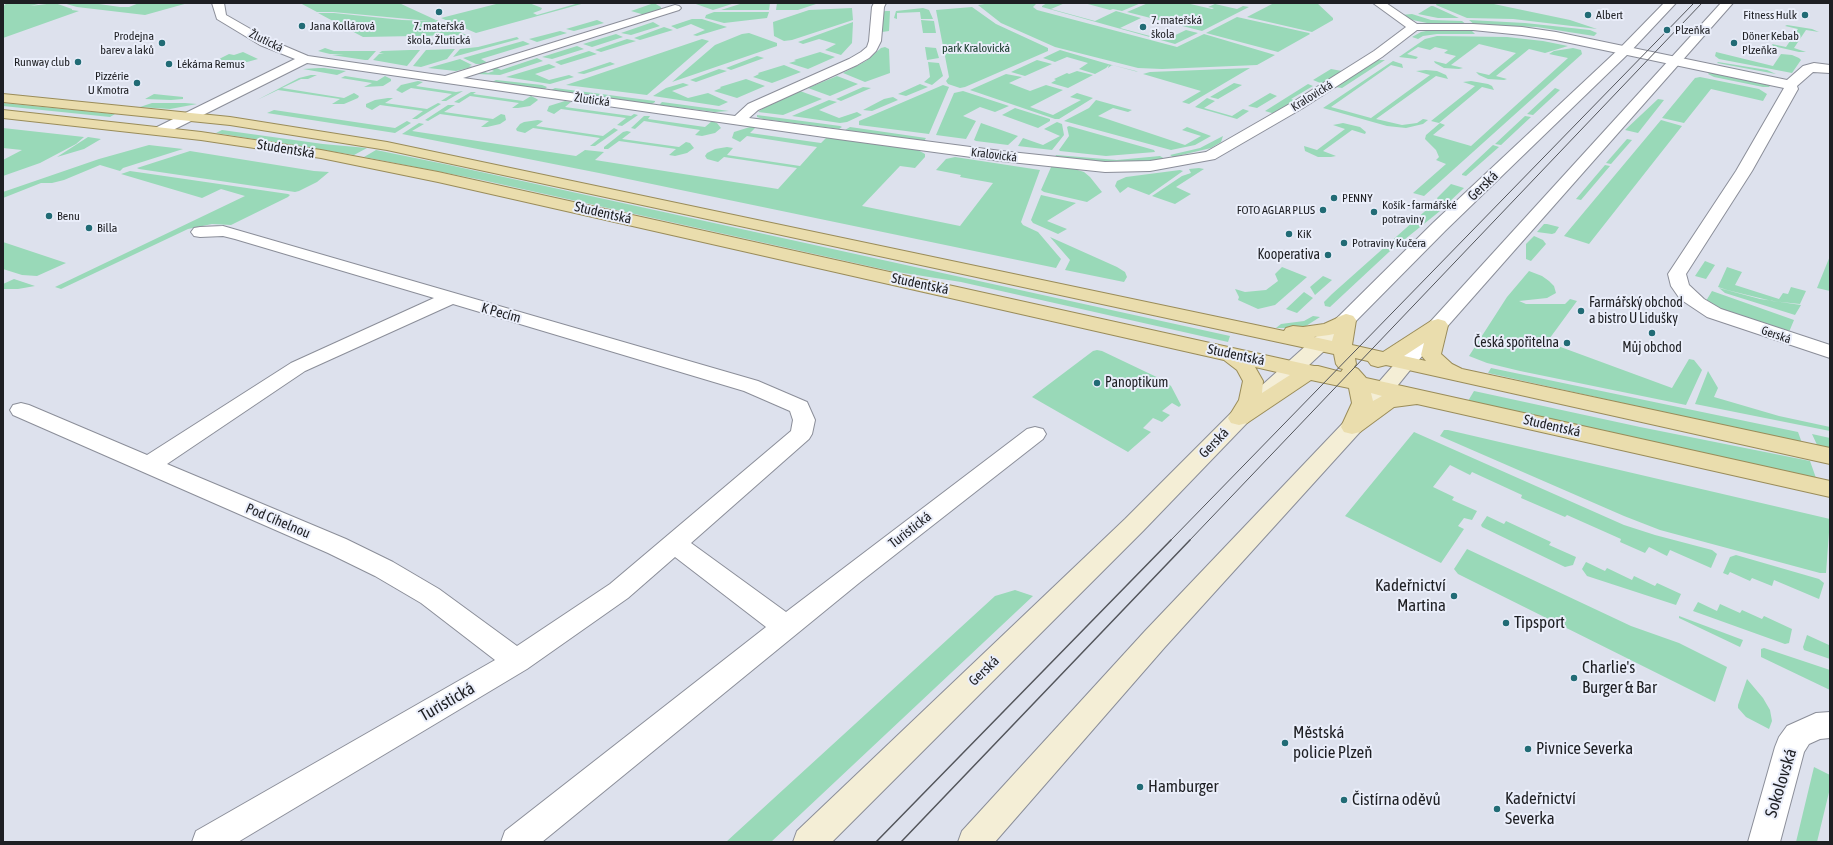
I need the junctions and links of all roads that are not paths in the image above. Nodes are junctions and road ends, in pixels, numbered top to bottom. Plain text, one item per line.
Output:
1 (218, 3) edge
2 (880, 3) edge
3 (1379, 3) edge
4 (1670, 3) edge
5 (1727, 3) edge
6 (676, 8) dead end
7 (1414, 27) junction
8 (1625, 50) junction
9 (305, 59) junction
10 (1675, 60) junction
11 (1830, 68) edge
12 (445, 80) junction
13 (1790, 85) junction
14 (3, 98) edge
15 (3, 114) edge
16 (189, 117) junction
17 (738, 121) junction
18 (160, 131) junction
19 (200, 232) dead end
20 (450, 298) junction
21 (1346, 320) junction
22 (1438, 325) junction
23 (1258, 331) junction
24 (1317, 347) junction
25 (1830, 352) edge
26 (1229, 354) junction
27 (1397, 364) junction
28 (1346, 367) junction
29 (1302, 369) junction
30 (1466, 378) junction
31 (1385, 387) junction
32 (1451, 404) junction
33 (799, 407) joint
34 (21, 410) dead end
35 (1239, 418) junction
36 (1352, 426) junction
37 (1035, 434) dead end
38 (1830, 456) edge
39 (148, 465) junction
40 (1830, 489) edge
41 (674, 543) junction
42 (786, 627) junction
43 (517, 661) junction
44 (1830, 725) edge
45 (208, 842) edge
46 (517, 842) edge
47 (808, 842) edge
48 (974, 842) edge
49 (1764, 842) edge

1 - 9 street, Žlutická
2 - 17 street
3 - 7 street
4 - 8 street, Gerská
5 - 10 street
6 - 12 street, Žlutická
7 - 8 street
7 - 17 street, Kralovická
8 - 10 street
8 - 21 street, Gerská
9 - 12 street, Žlutická
9 - 16 street
10 - 13 street
10 - 22 street
11 - 13 street, Gerská
12 - 17 street, Žlutická
13 - 25 street, Gerská
14 - 16 main road, Studentská
15 - 18 main road, Studentská
16 - 18 street
16 - 23 main road, Studentská
18 - 26 main road, Studentská
19 - 20 street, K Pecím
20 - 33 street, K Pecím
20 - 39 street
21 - 23 main road
21 - 24 main road, Gerská
21 - 28 main road
22 - 27 main road
22 - 30 main road
23 - 24 main road
24 - 28 main road
24 - 29 main road, Gerská
26 - 29 main road, Studentská
26 - 35 main road
27 - 28 main road, Studentská
27 - 30 main road, Studentská
27 - 31 main road
28 - 29 main road, Studentská
28 - 31 main road, Studentská
28 - 36 main road
29 - 35 main road, Gerská
30 - 38 main road, Studentská
31 - 32 main road, Studentská
31 - 36 main road
32 - 36 main road
32 - 40 main road, Studentská
33 - 41 street, Turistická
34 - 39 street, Pod Cihelnou
35 - 47 main road, Gerská
36 - 48 main road
37 - 42 street, Turistická
39 - 43 street, Pod Cihelnou
41 - 42 street
41 - 43 street, Turistická
42 - 46 street, Turistická
43 - 45 street, Turistická
44 - 49 street, Sokolovská

